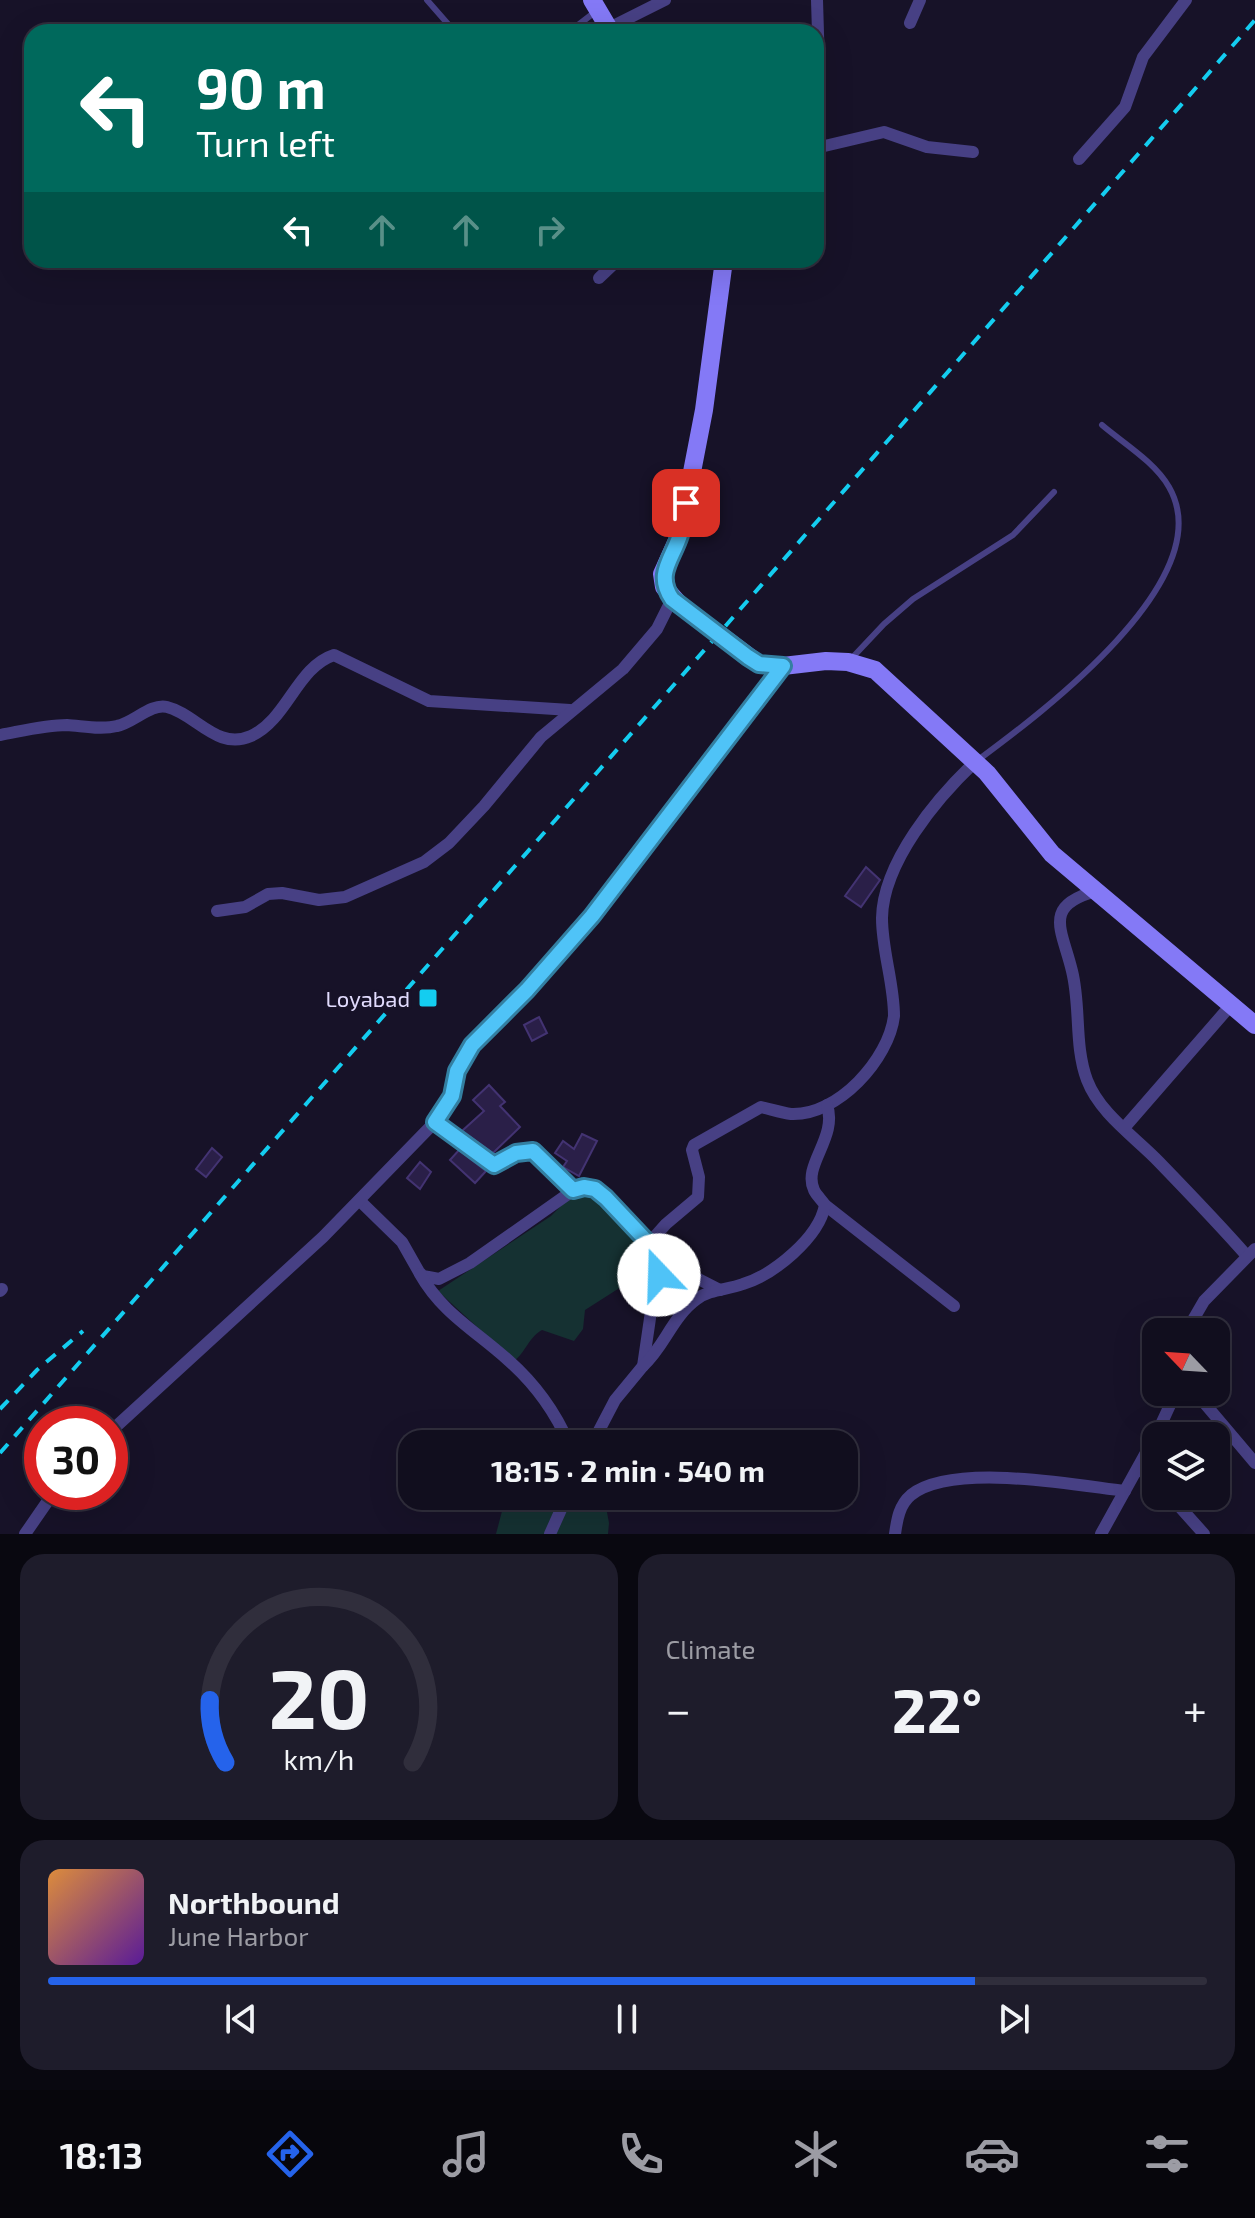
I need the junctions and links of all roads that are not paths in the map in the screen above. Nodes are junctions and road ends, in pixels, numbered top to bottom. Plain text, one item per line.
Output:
1 (427, 0) edge
2 (665, 0) edge
3 (817, 0) edge
4 (920, 0) edge
5 (1186, 0) edge
6 (595, 5) edge
7 (910, 23) dead end
8 (448, 24) edge
9 (577, 24) edge
10 (606, 24) edge
11 (621, 24) edge
12 (818, 24) edge
13 (824, 146) edge
14 (973, 152) dead end
15 (1079, 159) dead end
16 (610, 268) edge
17 (723, 268) edge
18 (599, 278) dead end
19 (1102, 425) dead end
20 (1054, 492) dead end
21 (672, 599) junction
22 (848, 662) junction
23 (783, 666) junction
24 (570, 710) junction
25 (0, 735) edge
26 (981, 767) junction
27 (1096, 891) junction
28 (217, 911) dead end
29 (1231, 1005) junction
30 (1255, 1025) edge
31 (827, 1105) junction
32 (435, 1122) junction
33 (1124, 1128) junction
34 (573, 1190) junction
35 (360, 1201) junction
36 (825, 1205) junction
37 (649, 1243) junction
38 (1251, 1252) edge
39 (657, 1258) junction
40 (419, 1272) junction
41 (720, 1290) junction
42 (954, 1306) dead end
43 (1194, 1318) edge
44 (643, 1366) junction
45 (1169, 1406) edge
46 (1207, 1406) edge
47 (128, 1415) edge
48 (563, 1430) edge
49 (599, 1430) edge
50 (1255, 1463) edge
51 (1138, 1468) junction
52 (1142, 1471) edge
53 (1125, 1491) junction
54 (42, 1510) edge
55 (561, 1510) edge
56 (1183, 1510) edge
57 (25, 1534) edge
58 (550, 1534) edge
59 (895, 1534) edge
60 (1101, 1534) edge
61 (1204, 1534) edge

1 - 8 lane
2 - 11 street
3 - 12 street
4 - 7 street
5 - 15 street
6 - 9 lane
6 - 10 street
13 - 14 street
16 - 18 street
17 - 21 street
19 - 26 lane
20 - 22 lane
21 - 23 street
21 - 24 street
22 - 23 street
22 - 26 street
23 - 32 street
24 - 25 street
24 - 28 street
26 - 27 street
26 - 31 street
27 - 29 street
27 - 33 street
29 - 30 street
29 - 33 street
31 - 36 street
31 - 37 street
32 - 34 street
32 - 35 street
33 - 38 street
34 - 37 street
34 - 40 street
35 - 40 street
35 - 47 street
36 - 41 street
36 - 42 street
37 - 39 street
38 - 43 street
39 - 41 street
39 - 44 street
40 - 48 street
41 - 44 street
44 - 49 street
45 - 51 street
46 - 50 street
51 - 52 street
51 - 53 street
53 - 59 street
53 - 60 street
54 - 57 street
55 - 58 street
56 - 61 street

